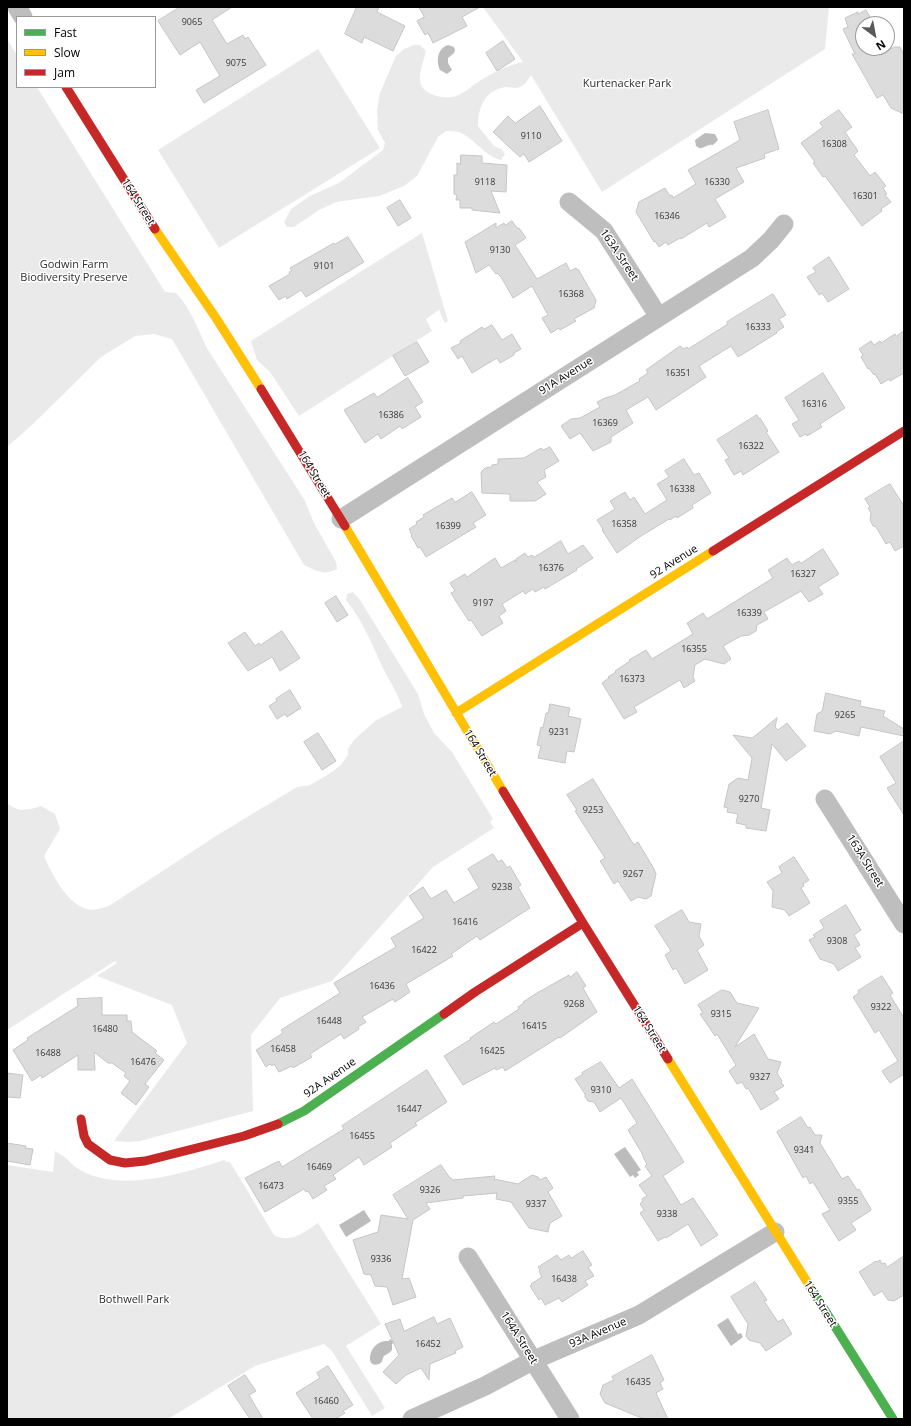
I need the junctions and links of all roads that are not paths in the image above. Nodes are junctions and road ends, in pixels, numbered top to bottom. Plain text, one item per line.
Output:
1 (16, 7) edge
2 (22, 16) edge
3 (67, 88) edge
4 (568, 202) dead end
5 (784, 224) dead end
6 (659, 317) junction
7 (904, 431) edge
8 (341, 519) junction
9 (456, 713) junction
10 (826, 800) dead end
11 (583, 923) junction
12 (904, 924) edge
13 (81, 1119) dead end
14 (775, 1232) junction
15 (468, 1257) dead end
16 (534, 1360) junction
17 (412, 1419) edge
18 (570, 1419) edge
19 (893, 1419) edge

1 - 2 street
3 - 8 street, 164 Street
4 - 6 street, 163A Street
5 - 6 street, 91A Avenue
6 - 8 street, 91A Avenue
7 - 9 street, 92 Avenue
8 - 9 street, 164 Street
9 - 11 street, 164 Street
10 - 12 street, 163A Street
11 - 13 street, 92A Avenue
11 - 14 street, 164 Street
14 - 16 street, 93A Avenue
14 - 19 street, 164 Street
15 - 16 street, 164A Street
16 - 17 street, 93A Avenue
16 - 18 street, 164A Street

